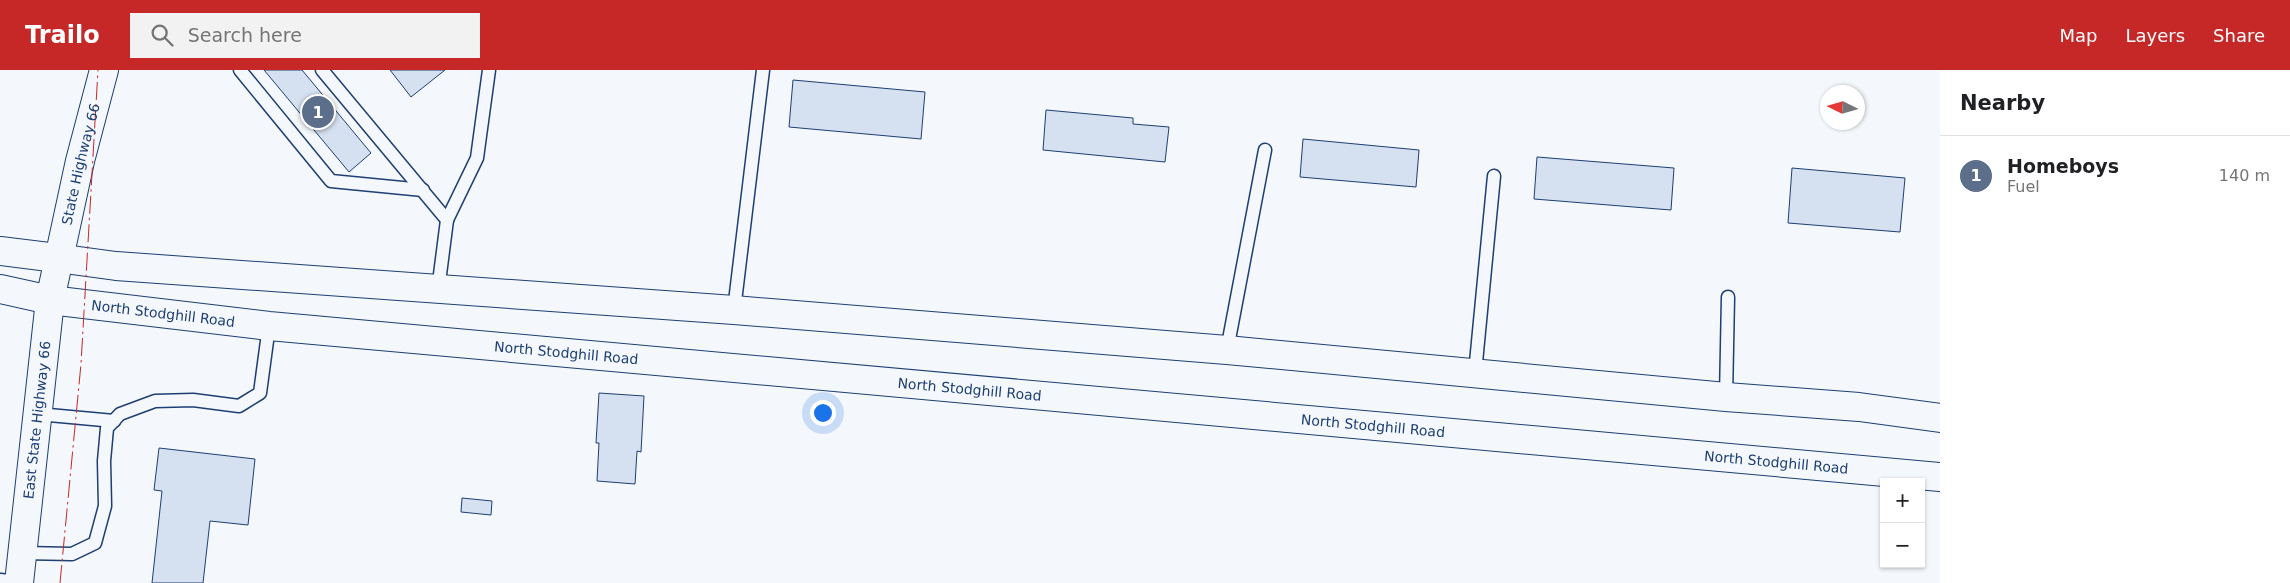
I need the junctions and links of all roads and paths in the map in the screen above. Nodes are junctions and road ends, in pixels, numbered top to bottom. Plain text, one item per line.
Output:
1 (104, 70) edge
2 (240, 70) edge
3 (322, 70) edge
4 (489, 70) edge
5 (763, 70) edge
6 (1265, 150) dead end
7 (1494, 176) dead end
8 (423, 190) junction
9 (447, 220) junction
10 (0, 250) edge
11 (57, 258) junction
12 (0, 289) edge
13 (438, 290) junction
14 (1728, 297) dead end
15 (50, 300) junction
16 (734, 310) junction
17 (269, 326) junction
18 (1227, 350) junction
19 (1475, 373) junction
20 (1726, 398) junction
21 (38, 414) junction
22 (1940, 418) edge
23 (114, 421) junction
24 (1940, 477) edge
25 (23, 552) junction
26 (13, 582) edge

1 - 11 main road, State Highway 66
2 - 8 lane
3 - 8 lane
4 - 9 lane
5 - 16 lane
6 - 18 lane
7 - 19 lane
8 - 9 lane
9 - 13 lane
10 - 11 main road
11 - 13 main road
11 - 15 main road, East State Highway 66
12 - 15 main road, North Stodghill Road
13 - 16 main road
14 - 20 lane
15 - 17 main road, North Stodghill Road
15 - 21 main road, East State Highway 66
16 - 18 main road
17 - 23 lane
17 - 24 main road, North Stodghill Road
18 - 19 main road
19 - 20 main road
20 - 22 main road
21 - 23 lane
21 - 25 main road, East State Highway 66
23 - 25 lane
25 - 26 main road, East State Highway 66

